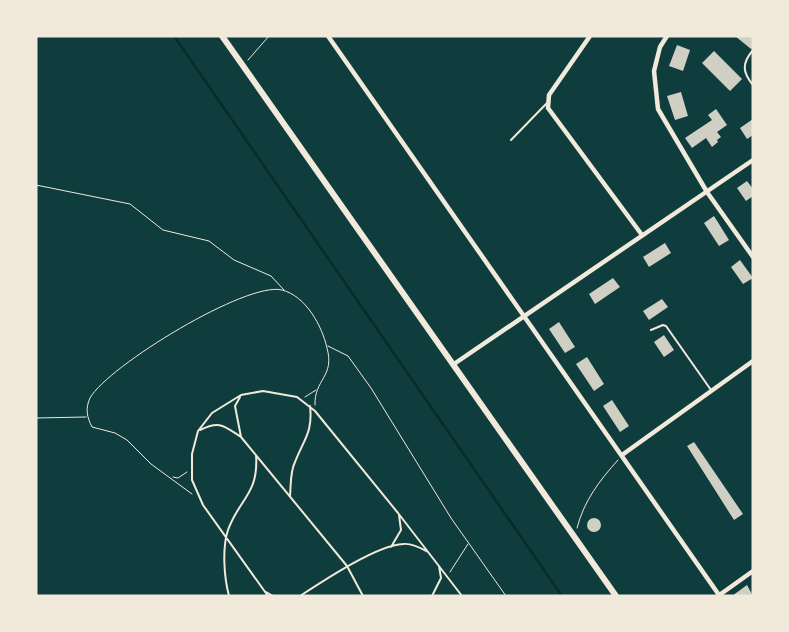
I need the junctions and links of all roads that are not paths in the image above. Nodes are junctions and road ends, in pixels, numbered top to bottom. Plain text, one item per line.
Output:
1 (222, 36) edge
2 (328, 36) edge
3 (590, 36) edge
4 (667, 36) edge
5 (753, 50) edge
6 (753, 85) edge
7 (548, 102) junction
8 (511, 140) dead end
9 (753, 160) edge
10 (708, 192) junction
11 (642, 235) junction
12 (753, 257) edge
13 (522, 317) junction
14 (651, 330) dead end
15 (753, 361) edge
16 (454, 364) junction
17 (712, 390) junction
18 (241, 396) junction
19 (310, 406) junction
20 (198, 431) junction
21 (241, 437) junction
22 (622, 455) junction
23 (256, 456) junction
24 (290, 496) junction
25 (398, 513) junction
26 (226, 538) junction
27 (391, 547) junction
28 (429, 552) junction
29 (438, 564) junction
30 (347, 566) junction
31 (753, 572) edge
32 (264, 590) junction
33 (229, 596) edge
34 (268, 596) edge
35 (274, 596) edge
36 (300, 596) edge
37 (363, 596) edge
38 (432, 596) edge
39 (462, 596) edge
40 (616, 596) edge
41 (718, 596) edge

1 - 16 main road
2 - 13 street
3 - 7 street
4 - 10 street
5 - 6 lane
7 - 8 lane
7 - 11 street
9 - 10 street
10 - 11 street
10 - 12 street
11 - 13 street
13 - 16 street
13 - 22 street
14 - 17 lane
15 - 17 street
16 - 40 main road
17 - 22 street
18 - 19 lane
18 - 20 lane
18 - 21 lane
19 - 24 lane
19 - 25 lane
20 - 21 lane
20 - 26 lane
21 - 23 lane
22 - 41 street
23 - 24 lane
23 - 26 lane
24 - 30 lane
25 - 27 lane
25 - 28 lane
26 - 32 lane
26 - 33 lane
27 - 28 lane
27 - 30 lane
28 - 29 lane
29 - 38 lane
29 - 39 lane
30 - 36 lane
30 - 37 lane
31 - 41 street
32 - 34 lane
32 - 35 lane

